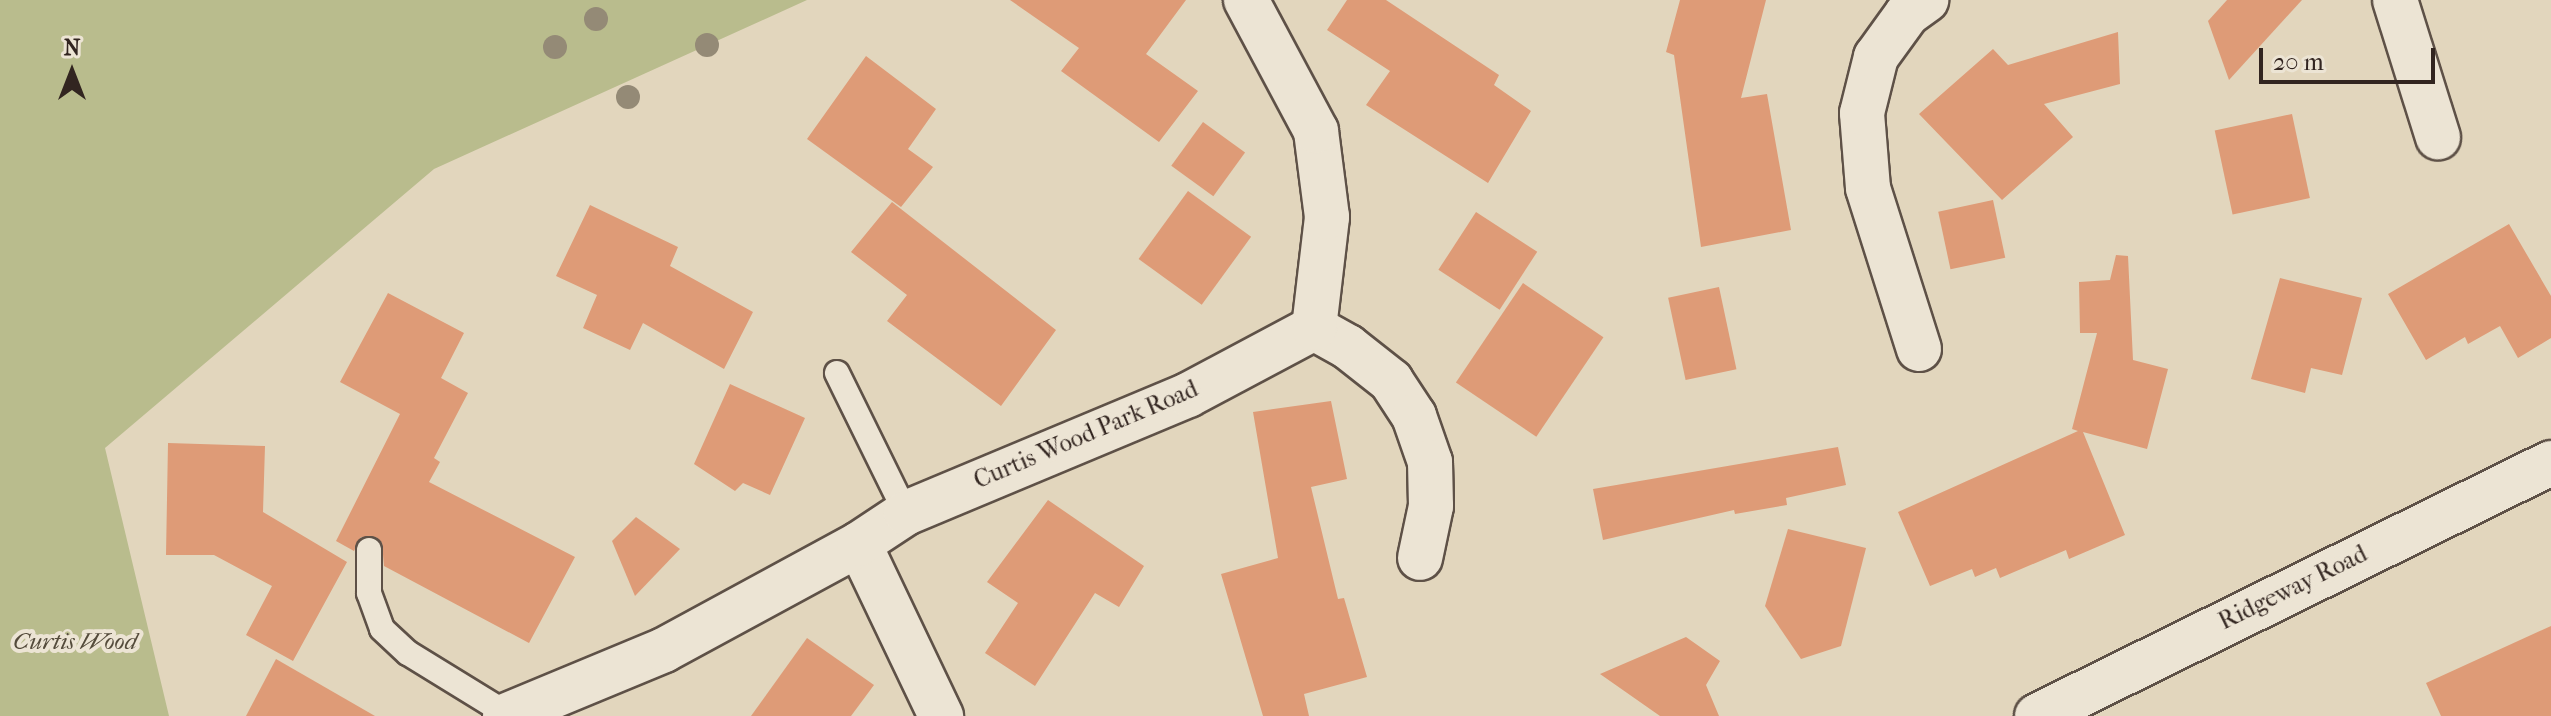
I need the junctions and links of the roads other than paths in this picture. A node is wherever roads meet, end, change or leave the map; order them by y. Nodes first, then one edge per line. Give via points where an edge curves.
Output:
1 (1246, 0) edge
2 (1926, 0) edge
3 (2395, 0) edge
4 (2438, 137) dead end
5 (1314, 328) junction
6 (1919, 349) dead end
7 (837, 373) dead end
8 (2551, 463) edge
9 (906, 513) junction
10 (859, 544) junction
11 (369, 550) dead end
12 (1420, 558) dead end
13 (506, 715) edge
14 (941, 716) edge
15 (2037, 716) edge

1 - 5 street via 1316,131 1327,217
2 - 6 street via 1907,14 1876,57 1862,113 1868,188
3 - 4 street
5 - 9 street, Curtis Wood Park Road via 1188,395
5 - 12 street via 1391,381 1414,416 1430,462 1431,506
7 - 9 lane
8 - 15 street, Ridgeway Road
9 - 10 street, Curtis Wood Park Road
10 - 13 street, Curtis Wood Park Road via 664,650
10 - 14 street
11 - 13 lane via 369,593 382,629 408,653

